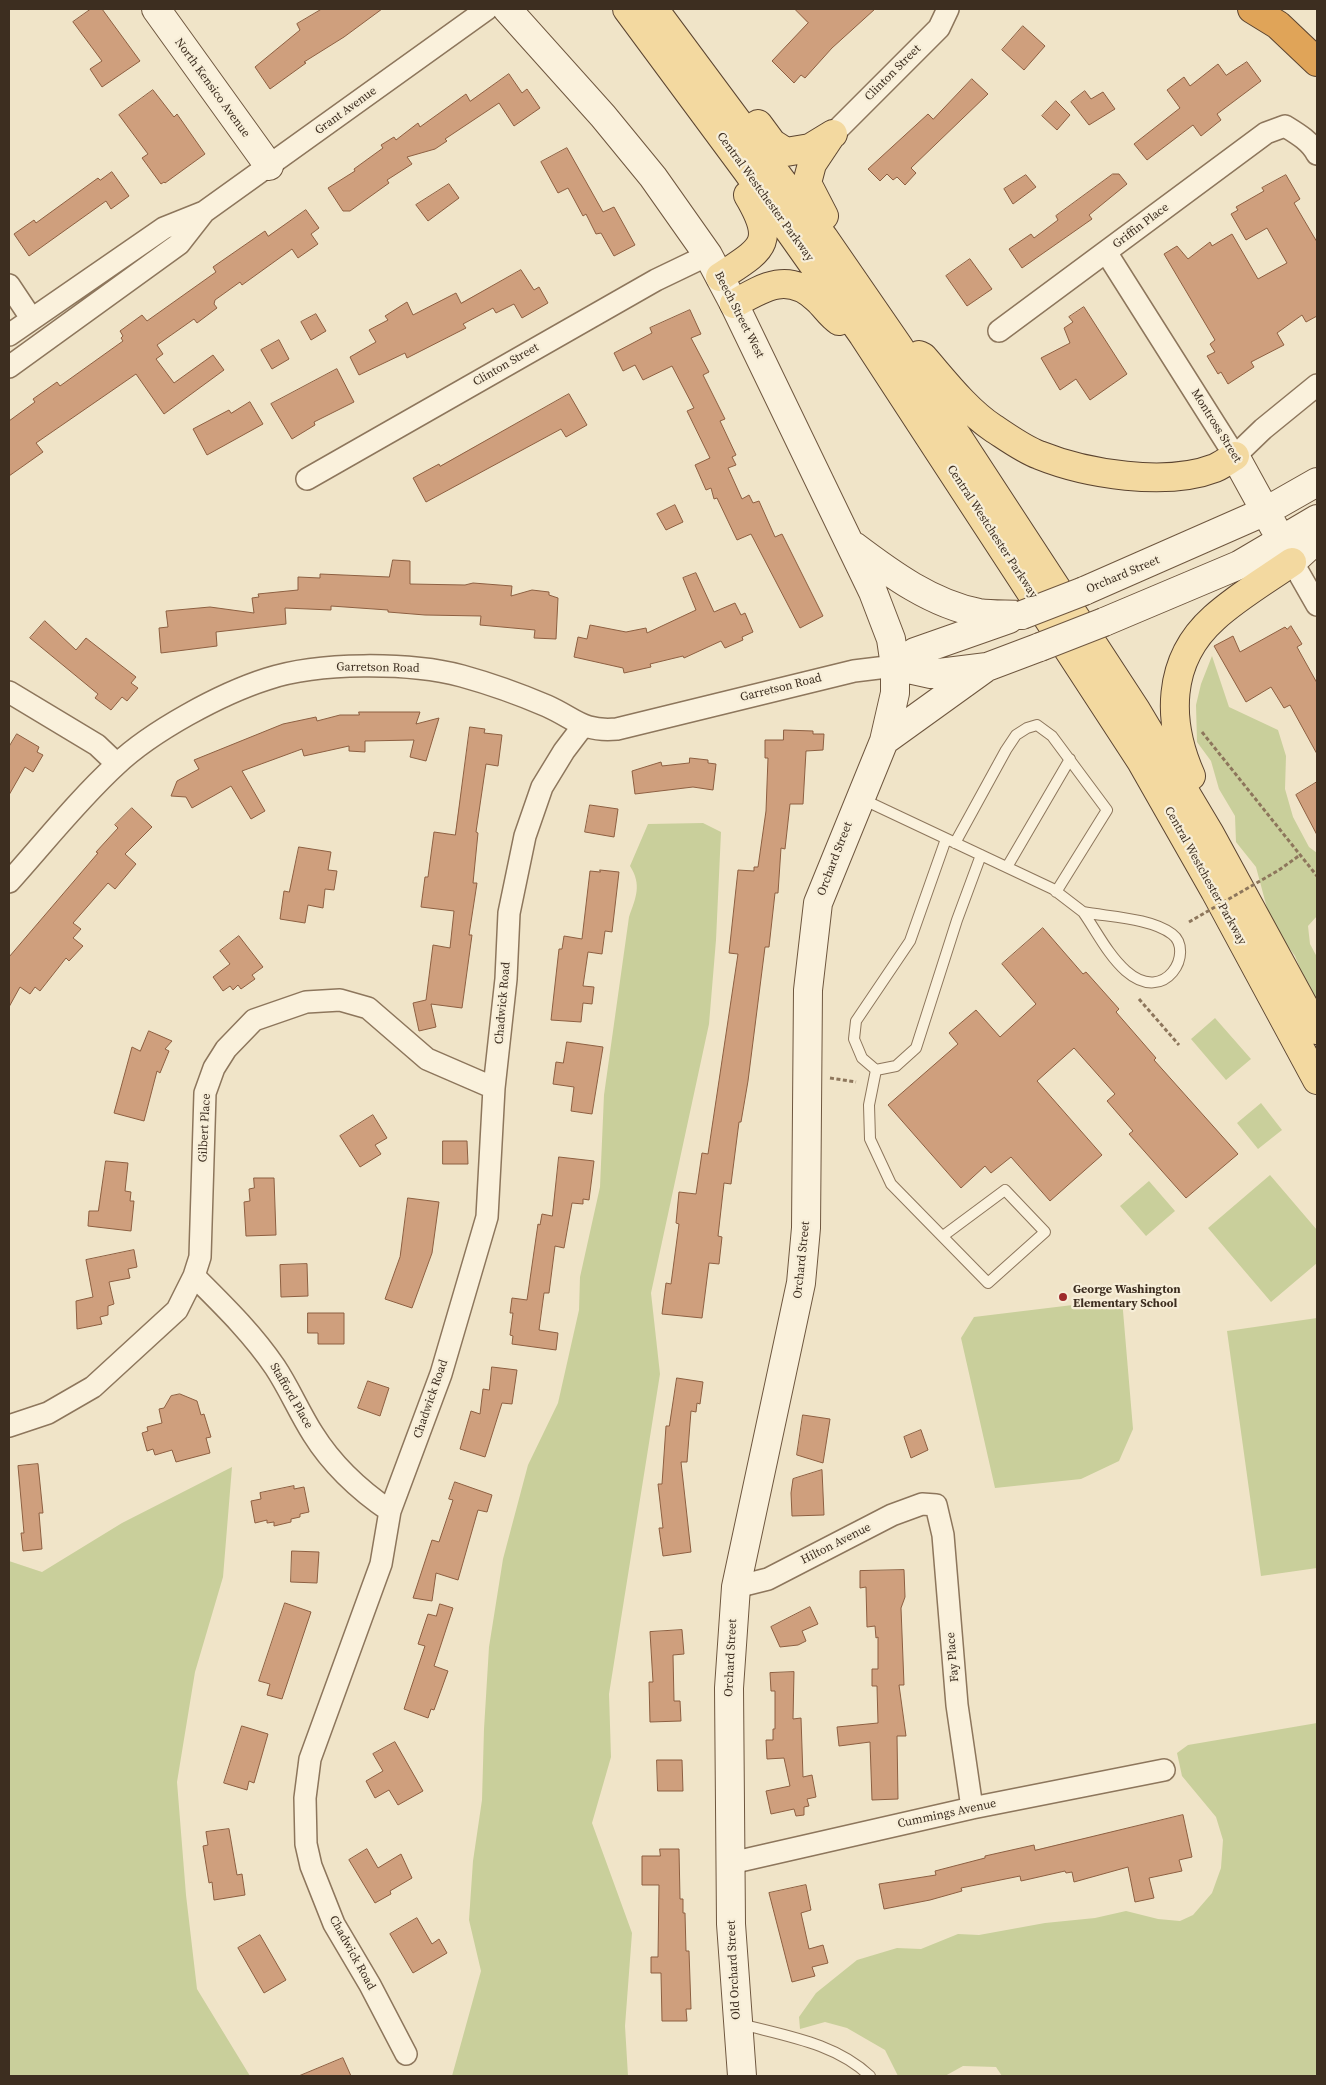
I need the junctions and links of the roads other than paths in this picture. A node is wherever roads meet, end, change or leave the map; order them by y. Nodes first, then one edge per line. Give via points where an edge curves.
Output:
1 (156, 9) edge
2 (487, 9) edge
3 (507, 9) edge
4 (627, 9) edge
5 (654, 9) edge
6 (948, 9) edge
7 (1252, 9) edge
8 (666, 43) junction
9 (1317, 62) edge
10 (833, 134) junction
11 (1317, 154) edge
12 (269, 166) junction
13 (204, 212) junction
14 (1106, 252) junction
15 (838, 259) junction
16 (714, 266) junction
17 (9, 285) edge
18 (734, 304) junction
19 (31, 318) junction
20 (999, 330) dead end
21 (9, 335) edge
22 (863, 335) junction
23 (896, 344) junction
24 (9, 367) edge
25 (1317, 385) edge
26 (1235, 456) junction
27 (307, 479) dead end
28 (1317, 482) edge
29 (1266, 511) junction
30 (1317, 519) edge
31 (1317, 539) edge
32 (851, 544) junction
33 (1286, 551) junction
34 (1317, 605) edge
35 (1022, 615) junction
36 (895, 666) junction
37 (987, 667) junction
38 (9, 692) edge
39 (583, 726) junction
40 (884, 741) junction
41 (1070, 759) junction
42 (117, 764) junction
43 (859, 797) junction
44 (950, 841) junction
45 (981, 855) junction
46 (1007, 867) junction
47 (9, 882) edge
48 (1239, 886) junction
49 (1056, 892) junction
50 (1083, 912) junction
51 (1317, 1030) edge
52 (876, 1070) junction
53 (1317, 1080) edge
54 (494, 1088) junction
55 (943, 1236) junction
56 (194, 1276) junction
57 (9, 1426) edge
58 (936, 1505) joint
59 (390, 1511) junction
60 (736, 1587) junction
61 (1164, 1770) dead end
62 (972, 1808) junction
63 (731, 1863) junction
64 (738, 2023) junction
65 (406, 2054) dead end
66 (742, 2076) edge
67 (870, 2076) edge

1 - 12 street, North Kensico Avenue
2 - 12 street, Grant Avenue
3 - 16 street, Beech Street West via 654,177
4 - 8 main road, Central Westchester Parkway
5 - 8 main road, Central Westchester Parkway
6 - 10 street, Clinton Street via 939,28
7 - 9 highway via 1278,25
8 - 10 main road via 786,152 802,151
8 - 15 main road, Central Westchester Parkway
8 - 16 main road via 696,118 762,221 763,241 754,255
8 - 22 main road, Central Westchester Parkway
10 - 15 main road via 812,164 807,183 832,228
11 - 14 street, Griffin Place via 1313,146 1285,126 1266,133
12 - 13 street, Grant Avenue
13 - 19 street, Grant Avenue via 164,228
13 - 24 street, Grant Avenue via 179,244
14 - 20 street, Griffin Place
14 - 26 street, Montross Street
15 - 23 main road, Central Westchester Parkway
16 - 18 street, Beech Street West
16 - 27 street, Clinton Street via 656,280
17 - 19 street
18 - 22 main road via 762,288 784,283 816,297 837,320
18 - 32 street, Beech Street West
19 - 21 street, Grant Avenue
22 - 53 main road, Central Westchester Parkway via 1141,760
23 - 26 main road via 923,357 991,427 1037,454 1080,469 1141,477 1189,474 1215,468
23 - 48 main road, Central Westchester Parkway via 1136,710
25 - 26 street
26 - 29 street, Montross Street
28 - 29 street, Orchard Street
29 - 33 street, Montross Street
29 - 35 street, Orchard Street, bridge
30 - 33 street
31 - 33 street
32 - 35 street via 903,582 946,602 979,612
32 - 36 street, Beech Street West via 884,618
33 - 34 street, Montross Street
33 - 37 street, bridge via 1239,565
33 - 48 main road via 1196,638 1179,672 1173,700 1178,745
35 - 36 street, Orchard Street via 916,652
36 - 37 street via 931,674
36 - 39 street, Garretson Road via 854,671 617,729
36 - 40 street, Orchard Street via 893,703
37 - 40 street
38 - 42 street via 97,745
39 - 42 street, Garretson Road via 552,708 497,685 446,672 393,666 331,667 267,678 228,695 178,720
39 - 54 street, Chadwick Road via 542,787 525,836 509,913 506,979
40 - 43 street, Orchard Street
41 - 44 lane via 1052,736 1037,725 1016,735
41 - 46 lane
41 - 49 lane via 1107,810
42 - 47 street, Garretson Road
43 - 44 lane
43 - 60 street, Orchard Street via 818,903 808,990 806,1228 802,1283
44 - 45 lane
44 - 52 lane via 910,940 856,1021 854,1040 862,1058
45 - 46 lane
45 - 52 lane via 916,1048 896,1066
46 - 49 lane
48 - 51 main road, Central Westchester Parkway
49 - 50 lane
50 - 50 lane via 1113,957 1127,972 1147,983 1161,982 1178,964 1180,953 1173,935 1141,920
52 - 55 lane via 869,1105 870,1139 891,1184
54 - 56 street, Gilbert Place via 427,1059 368,1008 340,1000 306,1002 254,1020 226,1049 214,1068 206,1093 200,1257
54 - 59 street, Chadwick Road via 487,1216 441,1374
55 - 55 lane via 988,1283 1045,1232 1006,1190
56 - 57 street, Gilbert Place via 177,1310 92,1387 48,1413
56 - 59 street, Stafford Place via 246,1327 276,1368 313,1435 338,1468 365,1494
58 - 60 street, Hilton Avenue via 922,1504 892,1515 768,1579
58 - 62 street, Fay Place via 943,1535 957,1705
59 - 65 street, Chadwick Road via 381,1564 310,1759 304,1798 306,1844 311,1866 334,1924
60 - 63 street, Orchard Street via 728,1688
61 - 62 street, Cummings Avenue
62 - 63 street, Cummings Avenue
63 - 64 street, Old Orchard Street via 731,1924
64 - 66 street, Old Orchard Street
64 - 67 lane via 827,2047

